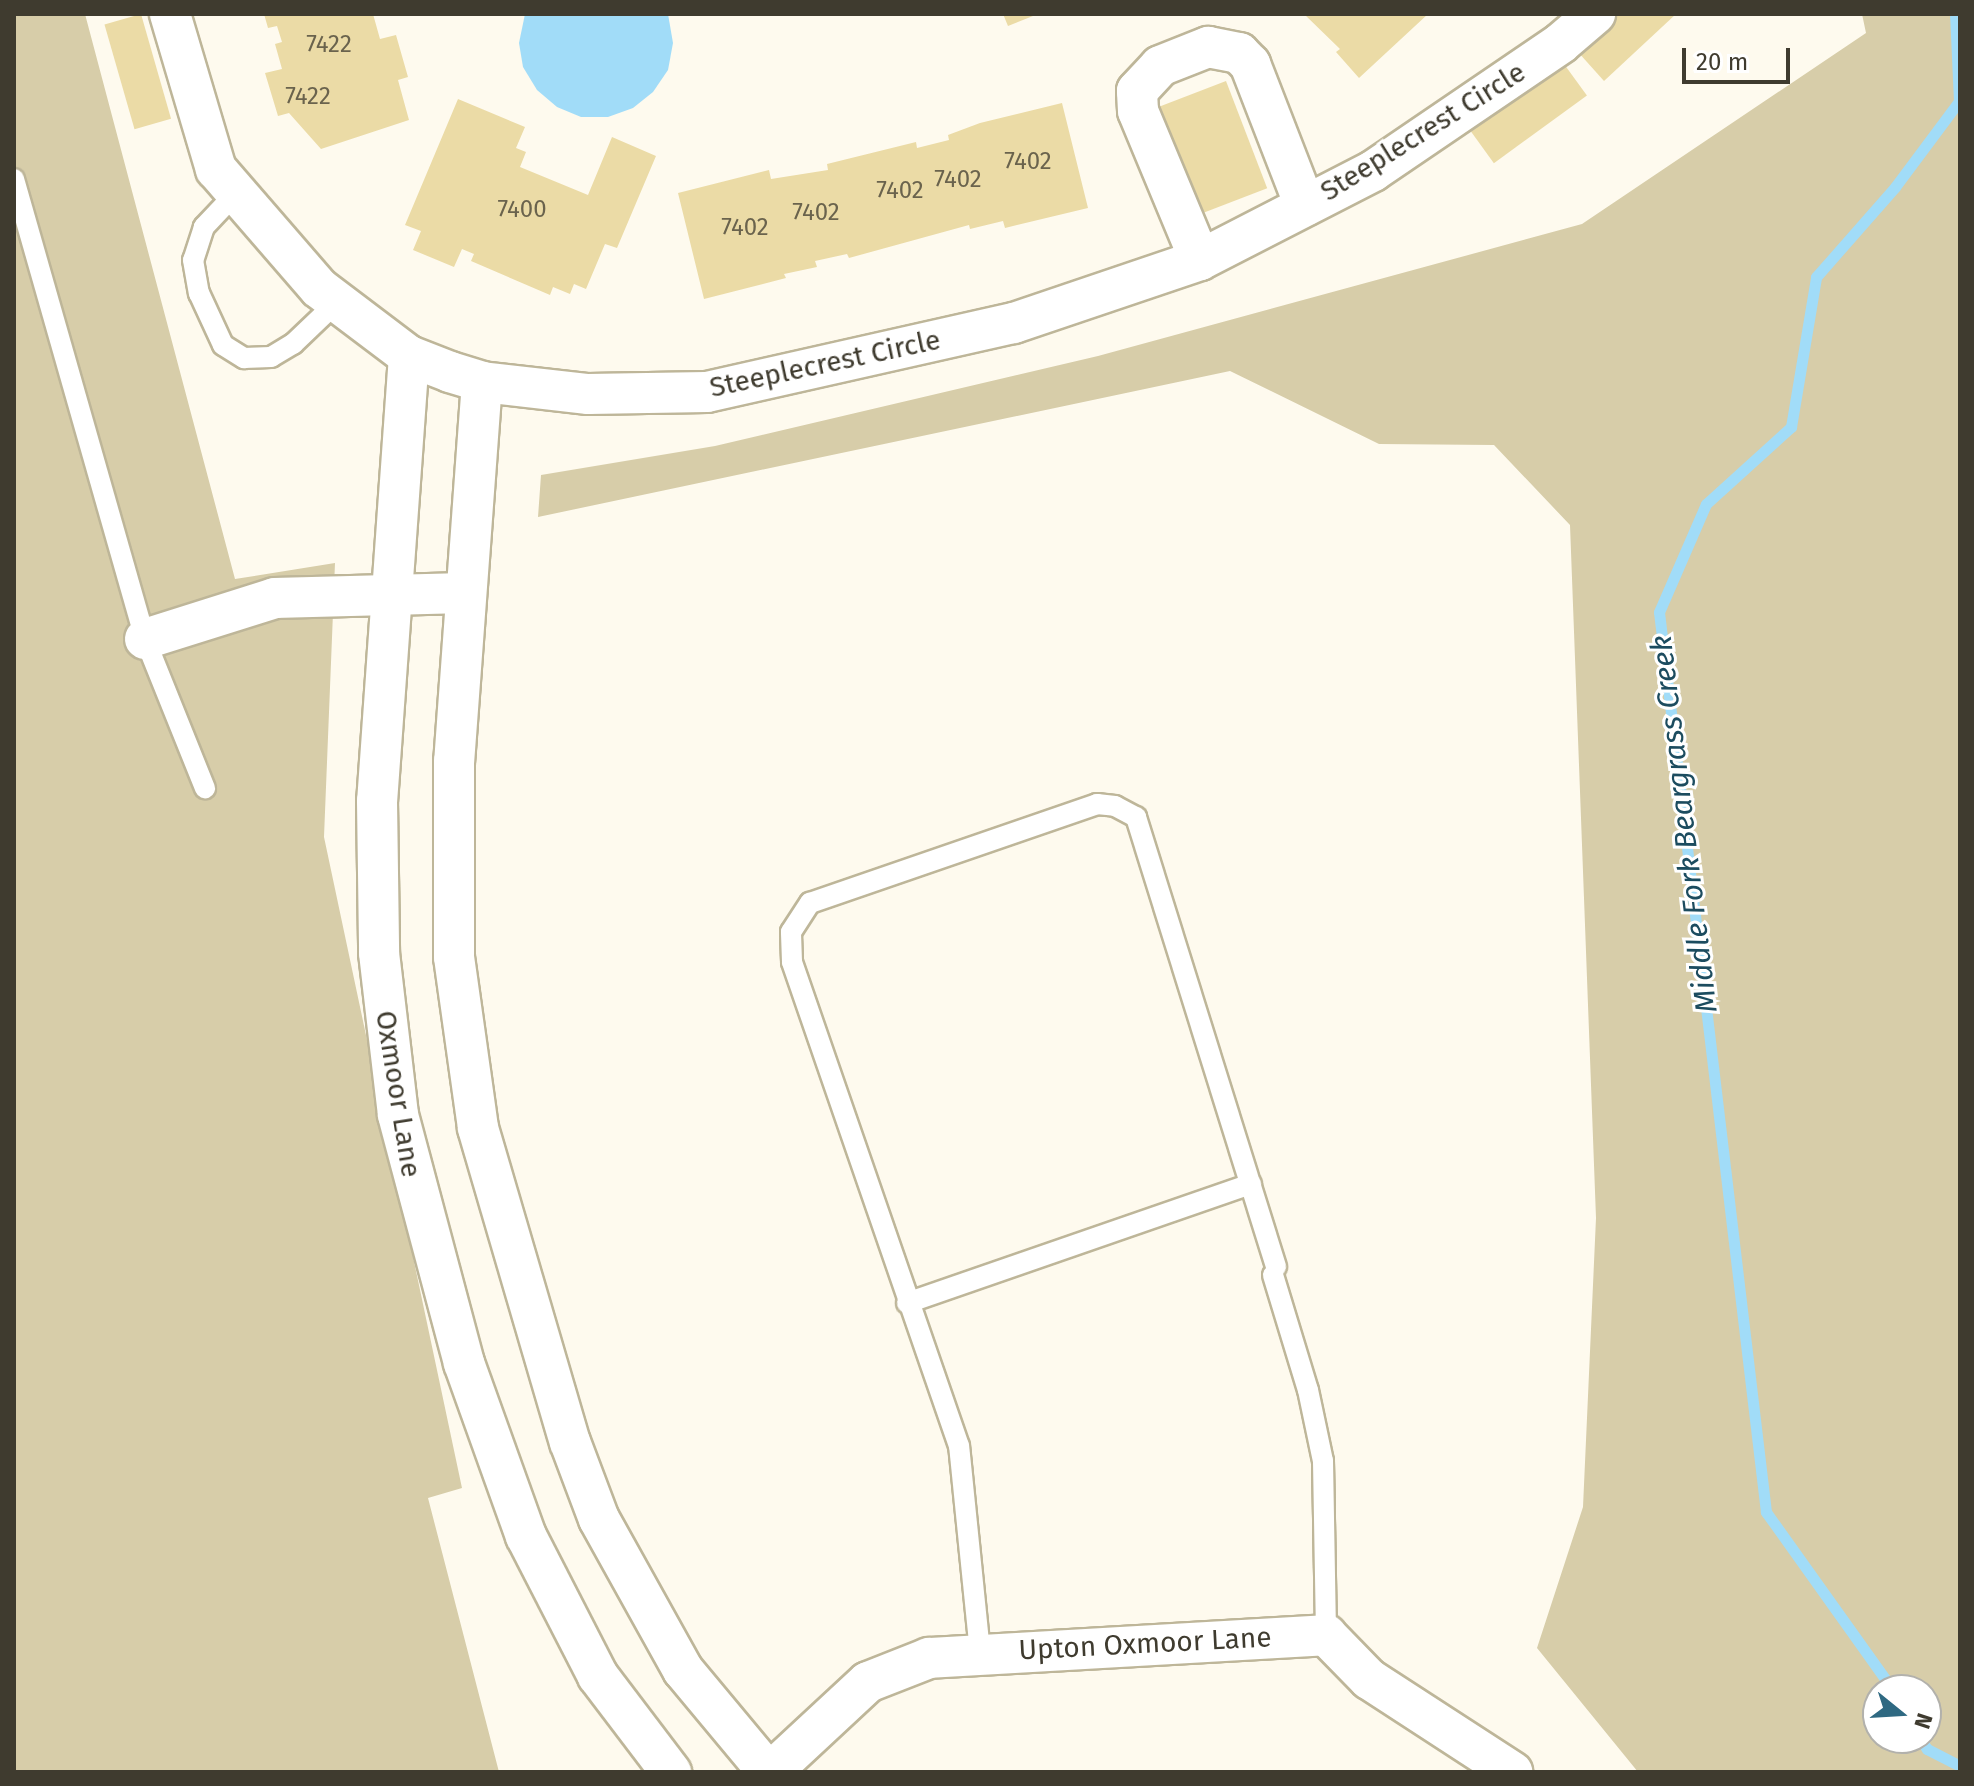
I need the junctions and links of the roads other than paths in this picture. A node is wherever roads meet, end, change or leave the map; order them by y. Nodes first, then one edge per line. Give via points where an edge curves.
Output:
1 (170, 14) edge
2 (1595, 14) edge
3 (14, 179) edge
4 (236, 193) junction
5 (1305, 206) junction
6 (1200, 260) junction
7 (337, 302) junction
8 (409, 356) junction
9 (482, 382) junction
10 (388, 592) junction
11 (464, 593) junction
12 (145, 639) junction
13 (205, 788) dead end
14 (1251, 1184) junction
15 (907, 1303) junction
16 (1326, 1635) junction
17 (980, 1652) junction
18 (671, 1772) edge
19 (770, 1772) edge
20 (1512, 1772) edge

1 - 4 street, Steeplecrest Circle via 216,169
2 - 5 street, Steeplecrest Circle via 1561,43 1373,171
3 - 12 lane
4 - 7 street, Steeplecrest Circle
4 - 7 lane via 204,227 193,260 199,293 223,345 244,358 271,357 293,344
5 - 6 street, Steeplecrest Circle
5 - 6 street via 1250,64 1239,53 1208,47 1160,66 1137,91 1138,111
6 - 9 street, Steeplecrest Circle via 1014,323 707,392 588,394
7 - 8 street, Steeplecrest Circle
8 - 9 street, Steeplecrest Circle
8 - 10 street, Oxmoor Lane
9 - 11 street
10 - 11 street
10 - 12 street via 275,598
10 - 18 street, Oxmoor Lane via 377,899 390,1060 408,1170 464,1363 526,1536 598,1676
11 - 19 street via 454,761 454,957 467,1071 485,1158 570,1442 599,1519 683,1670
12 - 13 lane
14 - 15 lane
14 - 15 lane via 1136,817 1097,804 810,903 791,932 792,962
14 - 16 lane via 1323,1461
15 - 17 lane via 966,1479
16 - 17 street, Upton Oxmoor Lane
16 - 20 street via 1369,1679
17 - 19 street, Upton Oxmoor Lane via 929,1658 868,1682

